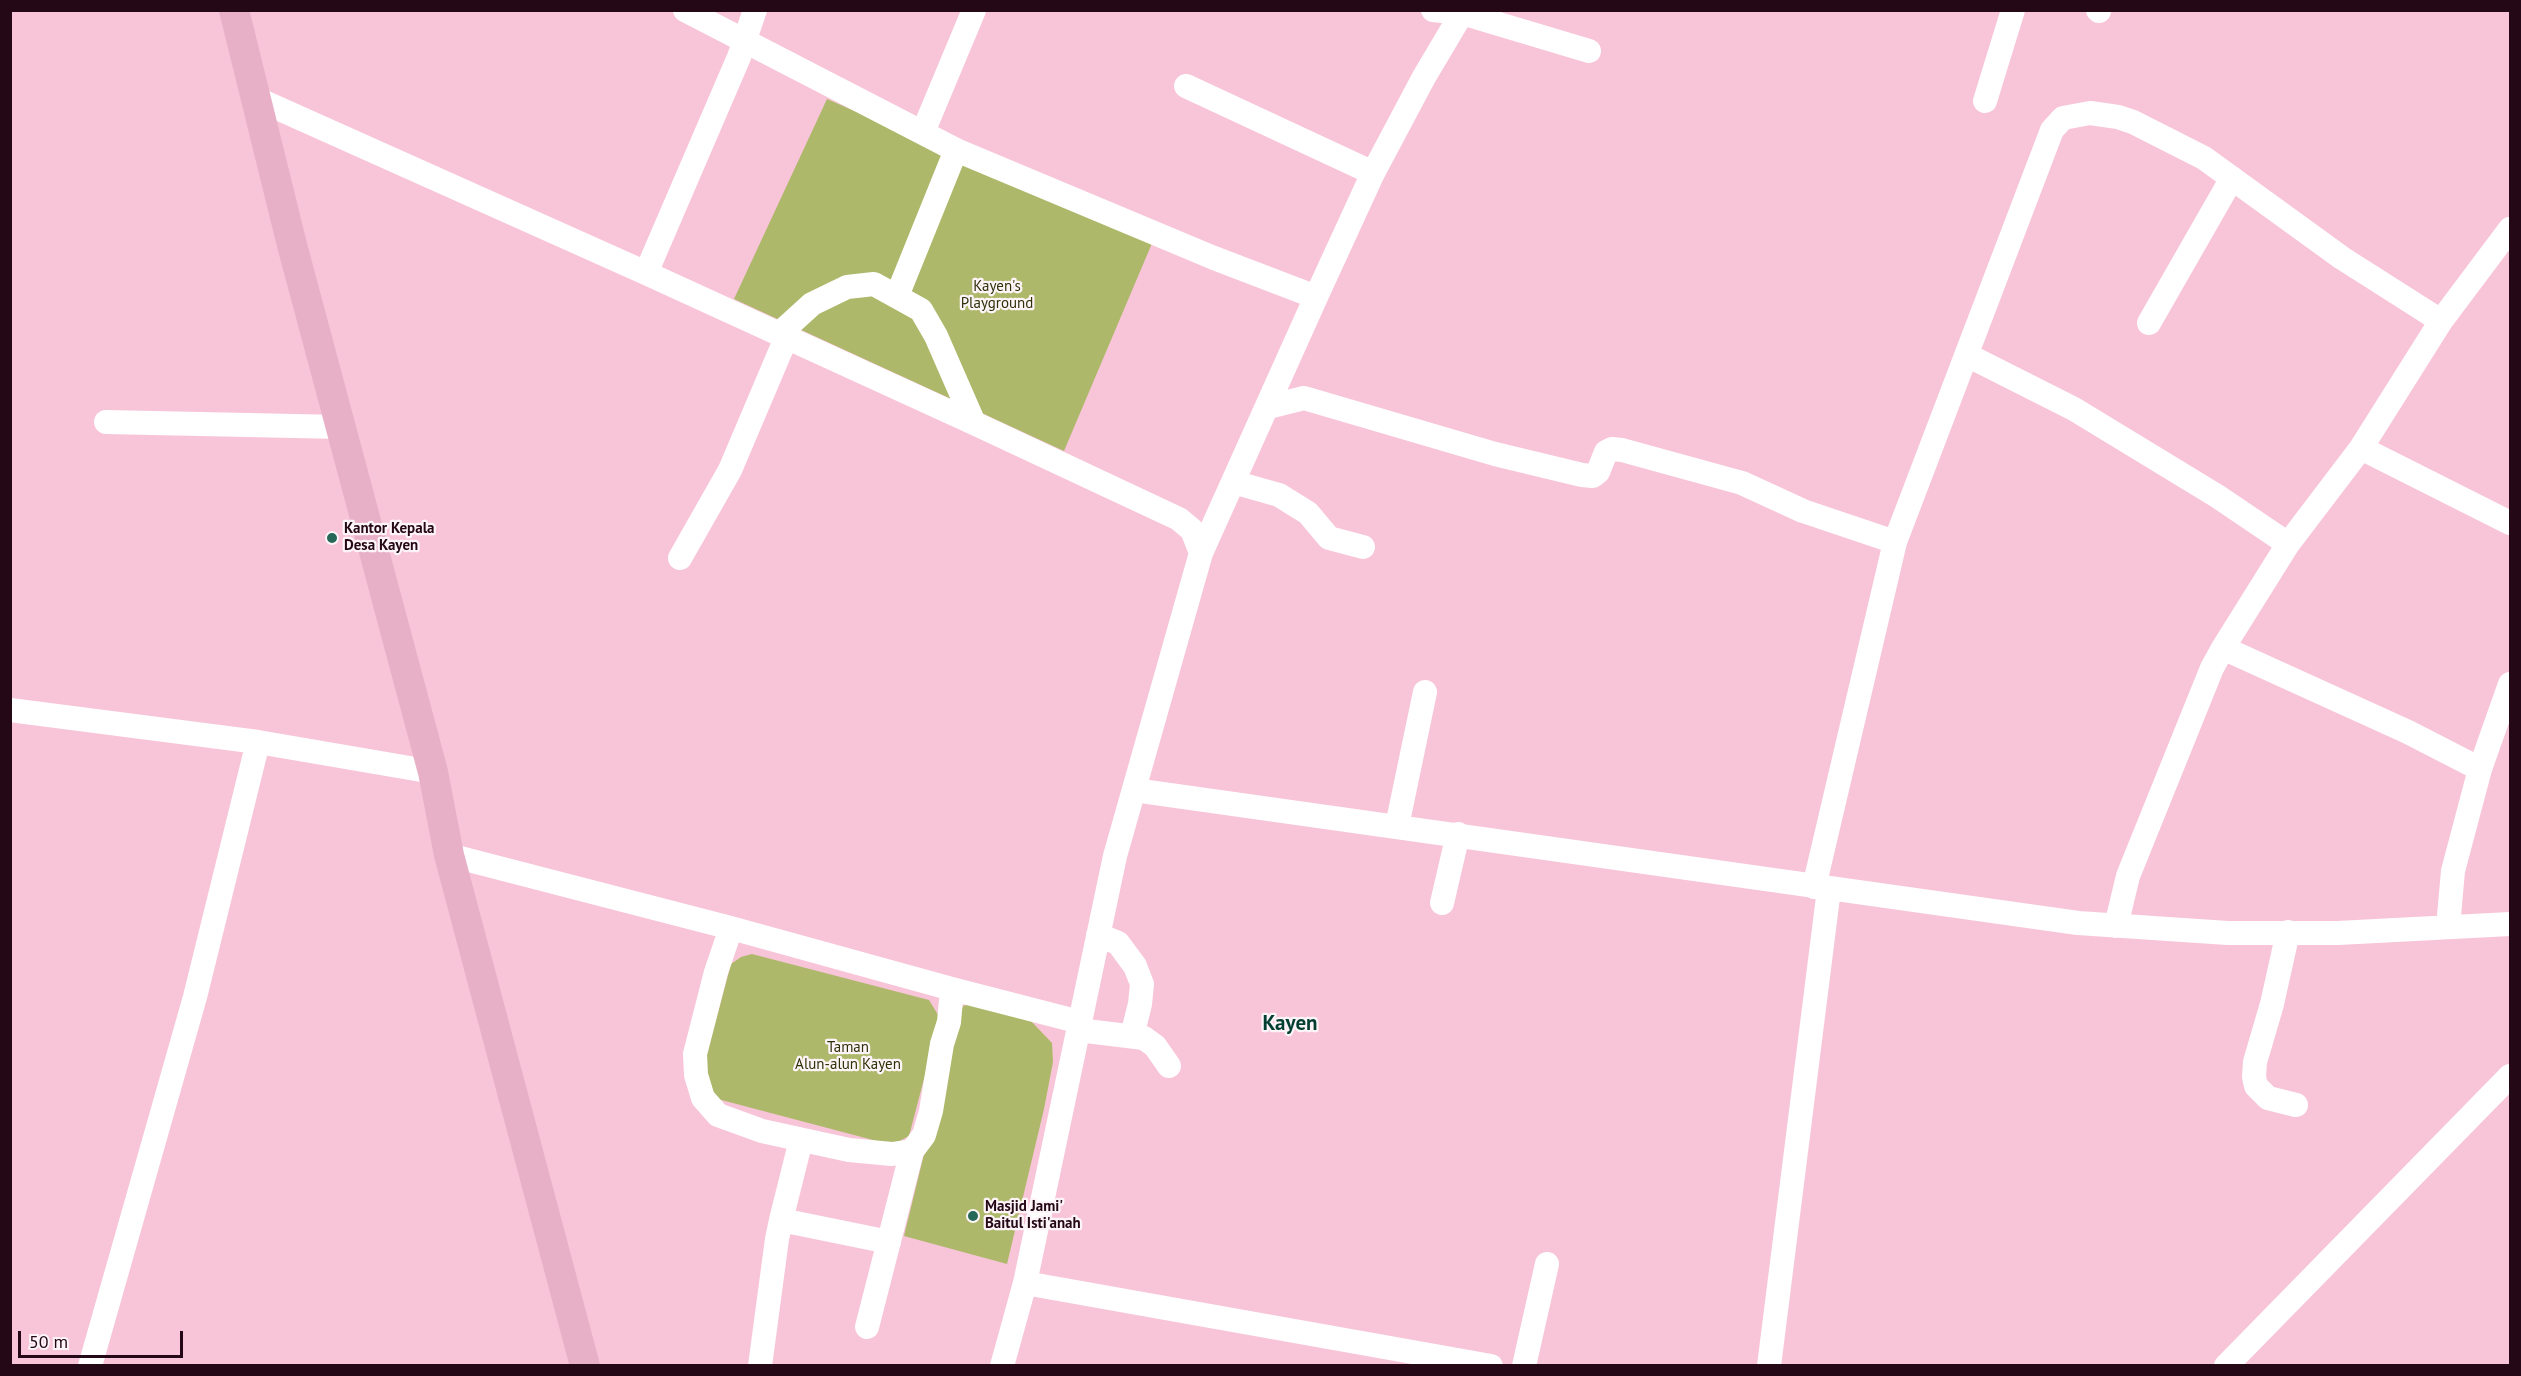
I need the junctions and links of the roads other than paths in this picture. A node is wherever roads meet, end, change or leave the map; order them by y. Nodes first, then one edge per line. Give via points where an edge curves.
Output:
1 (234, 10) edge
2 (685, 10) edge
3 (755, 10) edge
4 (974, 10) edge
5 (1433, 10) edge
6 (2013, 10) edge
7 (1462, 13) junction
8 (744, 42) junction
9 (1589, 51) dead end
10 (1186, 86) dead end
11 (255, 98) junction
12 (1985, 101) dead end
13 (923, 132) junction
14 (956, 150) junction
15 (1373, 173) junction
16 (2232, 178) junction
17 (2511, 230) edge
18 (646, 273) junction
19 (897, 296) junction
20 (1316, 297) junction
21 (2441, 321) junction
22 (2149, 323) dead end
23 (783, 336) junction
24 (1967, 356) junction
25 (1268, 407) junction
26 (106, 422) dead end
27 (974, 423) junction
28 (342, 427) junction
29 (2361, 448) junction
30 (1233, 482) junction
31 (2511, 523) edge
32 (1895, 542) junction
33 (2288, 544) junction
34 (1363, 548) dead end
35 (1201, 552) junction
36 (680, 558) dead end
37 (2223, 648) junction
38 (2511, 684) edge
39 (1425, 692) dead end
40 (10, 710) edge
41 (258, 742) junction
42 (2480, 769) junction
43 (433, 772) junction
44 (1134, 790) junction
45 (1397, 826) junction
46 (1458, 834) junction
47 (449, 855) junction
48 (1821, 888) junction
49 (1442, 903) dead end
50 (2511, 924) edge
51 (2116, 926) junction
52 (2448, 927) junction
53 (731, 928) junction
54 (2288, 932) junction
55 (1098, 935) junction
56 (952, 989) junction
57 (1079, 1026) junction
58 (1132, 1036) junction
59 (1169, 1066) dead end
60 (2511, 1076) edge
61 (2296, 1105) dead end
62 (801, 1140) junction
63 (912, 1151) junction
64 (781, 1220) junction
65 (888, 1242) junction
66 (1548, 1264) dead end
67 (1025, 1283) junction
68 (867, 1327) dead end
69 (90, 1365) edge
70 (585, 1365) edge
71 (760, 1365) edge
72 (1002, 1365) edge
73 (1491, 1365) edge
74 (1524, 1365) edge
75 (1769, 1365) edge
76 (2226, 1365) edge

1 - 11 main road
2 - 8 street
3 - 8 street
4 - 13 street
5 - 7 street
6 - 12 street
7 - 9 street
7 - 15 street
8 - 13 street
8 - 18 street
10 - 15 street
11 - 18 street
11 - 28 main road
13 - 14 street
14 - 19 street
14 - 20 street
15 - 20 street
16 - 21 street via 2342,258
16 - 22 street
16 - 24 street via 2204,158 2133,122 2090,113 2063,118 2052,129
17 - 21 street
18 - 23 street
19 - 23 street via 874,284 847,287 812,304
19 - 27 street via 921,310
20 - 25 street
21 - 29 street
23 - 27 street
23 - 36 street via 730,470
24 - 32 street
24 - 33 street via 2074,410 2217,496
25 - 30 street
25 - 32 street via 1304,398 1582,475 1593,476 1598,472 1606,452 1622,450 1742,483 1803,511
26 - 28 street
27 - 35 street via 1179,519 1192,530
28 - 43 main road
29 - 31 street
29 - 33 street
30 - 34 street via 1279,495 1308,513 1329,538
30 - 35 street
32 - 48 street
33 - 37 street
35 - 44 street
37 - 42 street
37 - 51 street via 2128,876
38 - 42 street
39 - 45 street
40 - 41 street
41 - 43 street
41 - 69 street via 195,998
42 - 52 street via 2453,871
43 - 47 main road
44 - 45 street
44 - 55 street
45 - 46 street
46 - 48 street
46 - 49 street
47 - 53 street
47 - 70 main road
48 - 51 street
48 - 75 street
50 - 52 street
51 - 54 street via 2228,933
52 - 54 street
53 - 56 street
53 - 62 street via 695,1054 703,1098 718,1115 741,1125
54 - 61 street via 2254,1077 2256,1086 2268,1098
55 - 57 street
55 - 58 street via 1118,943 1135,966 1142,984
56 - 57 street
56 - 63 street via 931,1111 924,1135
57 - 58 street
57 - 67 street
58 - 59 street via 1155,1046
60 - 76 street
62 - 63 street via 849,1150 892,1154
62 - 64 street
63 - 65 street
64 - 65 street
64 - 71 street
65 - 68 street
66 - 74 street
67 - 72 street
67 - 73 street

